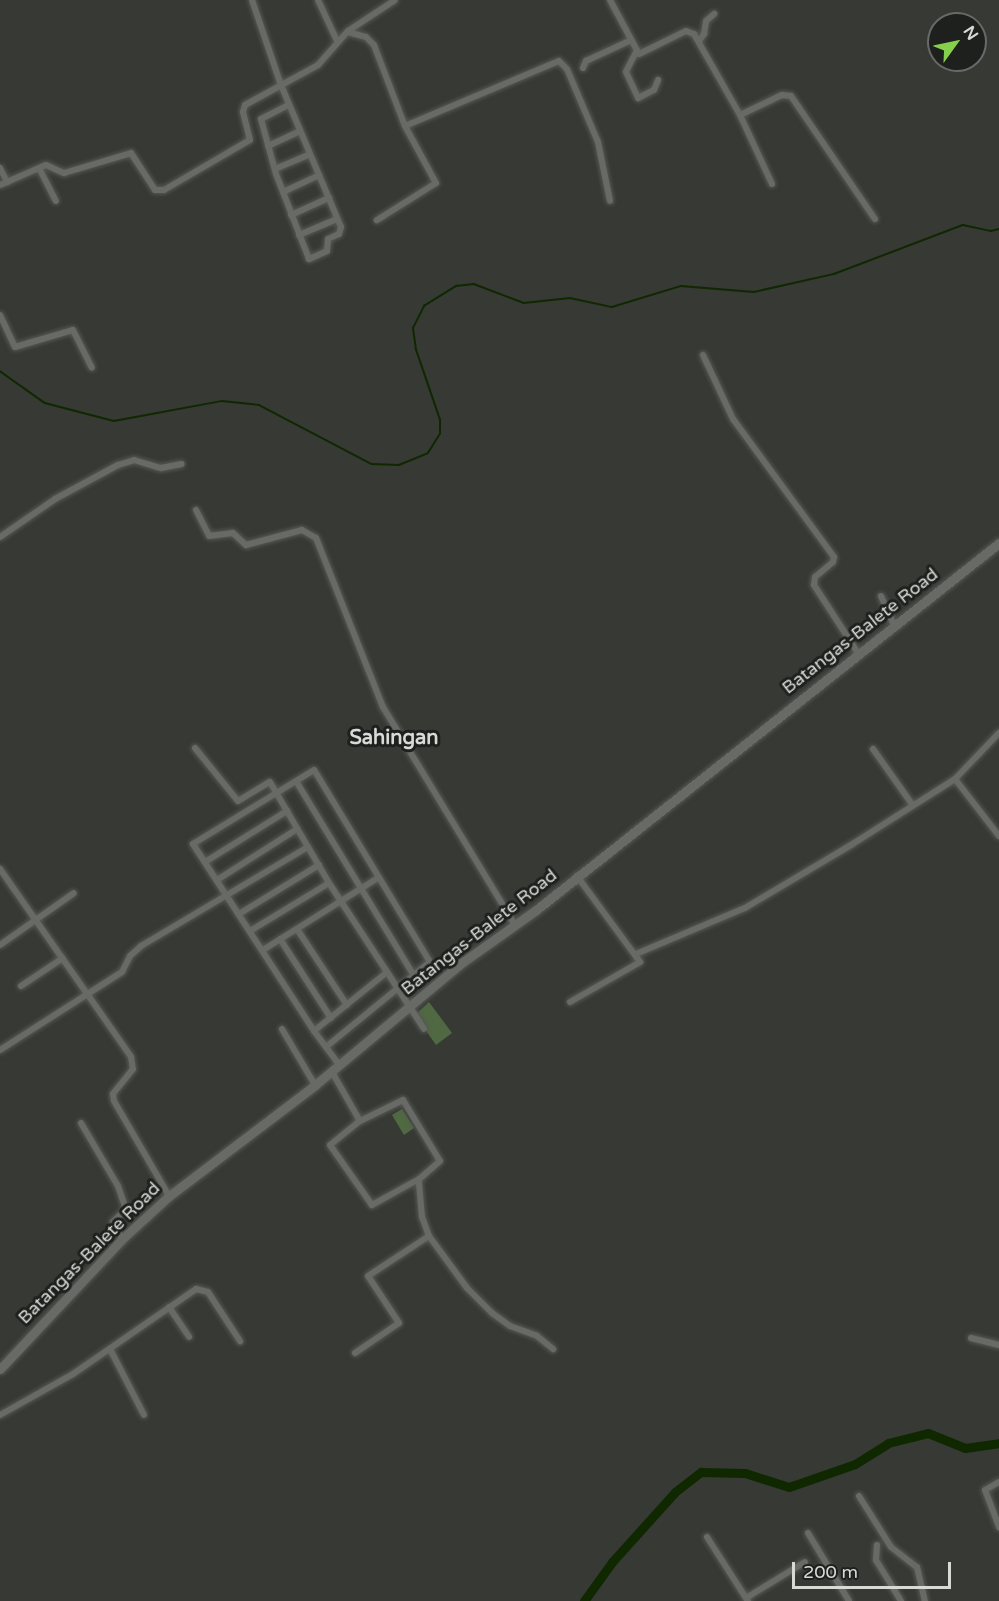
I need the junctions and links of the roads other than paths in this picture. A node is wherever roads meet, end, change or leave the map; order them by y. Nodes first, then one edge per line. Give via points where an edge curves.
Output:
1 (252, 0) edge
2 (318, 0) edge
3 (394, 0) edge
4 (610, 0) edge
5 (714, 14) dead end
6 (348, 31) junction
7 (629, 40) junction
8 (337, 41) junction
9 (699, 41) junction
10 (636, 52) junction
11 (583, 69) dead end
12 (658, 80) dead end
13 (281, 85) junction
14 (289, 105) junction
15 (740, 115) junction
16 (405, 126) junction
17 (300, 131) junction
18 (268, 146) junction
19 (310, 154) junction
20 (0, 168) edge
21 (39, 168) junction
22 (275, 169) junction
23 (319, 175) junction
24 (7, 182) junction
25 (772, 184) dead end
26 (0, 185) edge
27 (283, 192) junction
28 (328, 198) junction
29 (56, 201) dead end
30 (610, 201) dead end
31 (291, 215) junction
32 (337, 219) junction
33 (875, 219) dead end
34 (377, 220) dead end
35 (299, 235) junction
36 (0, 315) edge
37 (703, 355) dead end
38 (92, 368) dead end
39 (182, 464) dead end
40 (196, 510) dead end
41 (0, 537) edge
42 (999, 543) edge
43 (881, 596) dead end
44 (894, 625) junction
45 (858, 653) junction
46 (999, 733) edge
47 (195, 748) dead end
48 (873, 748) dead end
49 (955, 779) junction
50 (296, 781) junction
51 (277, 793) junction
52 (912, 804) junction
53 (287, 811) junction
54 (297, 829) junction
55 (999, 836) edge
56 (308, 847) junction
57 (205, 862) junction
58 (319, 865) junction
59 (0, 869) edge
60 (577, 875) junction
61 (378, 878) junction
62 (217, 880) junction
63 (329, 883) junction
64 (361, 889) junction
65 (74, 893) dead end
66 (228, 896) junction
67 (342, 901) junction
68 (239, 914) junction
69 (36, 918) junction
70 (515, 924) junction
71 (297, 929) junction
72 (250, 931) junction
73 (280, 939) junction
74 (0, 945) edge
75 (263, 950) junction
76 (636, 954) junction
77 (63, 958) junction
78 (386, 973) junction
79 (414, 975) junction
80 (21, 986) dead end
81 (397, 990) junction
82 (87, 993) junction
83 (570, 1002) dead end
84 (347, 1005) junction
85 (409, 1008) junction
86 (330, 1018) junction
87 (282, 1029) dead end
88 (424, 1029) dead end
89 (314, 1032) junction
90 (326, 1047) junction
91 (0, 1050) edge
92 (336, 1069) junction
93 (315, 1085) junction
94 (360, 1122) junction
95 (81, 1123) dead end
96 (418, 1179) junction
97 (169, 1196) junction
98 (429, 1236) junction
99 (122, 1239) junction
100 (169, 1307) junction
101 (189, 1337) dead end
102 (971, 1338) dead end
103 (240, 1341) dead end
104 (999, 1345) edge
105 (110, 1349) junction
106 (553, 1349) dead end
107 (355, 1353) dead end
108 (0, 1369) edge
109 (0, 1415) edge
110 (144, 1415) dead end
111 (999, 1482) edge
112 (859, 1496) dead end
113 (999, 1527) edge
114 (808, 1533) dead end
115 (707, 1537) dead end
116 (877, 1545) dead end
117 (805, 1562) dead end
118 (747, 1600) edge
119 (849, 1601) edge
120 (901, 1601) edge
121 (925, 1601) edge

1 - 13 street
2 - 8 street
3 - 6 street
4 - 7 street
5 - 9 street via 706,21
6 - 8 street
6 - 16 street via 366,37 374,45
7 - 10 street
7 - 11 street via 586,61
8 - 13 street via 323,62
9 - 10 street via 691,31 686,31 649,52
9 - 15 street
10 - 12 street via 626,72 638,98 654,90
13 - 14 street
13 - 21 street via 252,99 243,109 250,141 161,192 155,190 131,153 106,157 64,173 49,166
14 - 17 street
14 - 18 street via 261,119
15 - 25 street
15 - 33 street via 788,94
16 - 30 street via 559,62 567,69 598,142
16 - 34 street via 436,183
17 - 18 street
17 - 19 street
18 - 22 street
19 - 22 street
19 - 23 street
20 - 24 street
21 - 24 street
21 - 29 street
22 - 27 street
23 - 27 street
23 - 28 street
24 - 26 street
27 - 31 street
28 - 31 street
28 - 32 street
31 - 35 street
32 - 35 street
32 - 35 street via 342,227 339,234 328,239 323,255 309,259
36 - 38 street via 15,347 73,330
37 - 45 street via 733,419 834,557 815,577 814,585
39 - 41 street via 160,468 134,460 117,465 55,499
40 - 70 street via 209,536 233,533 246,544 302,530 316,538 383,707
42 - 44 main road, Batangas-Balete Road
43 - 44 street
44 - 45 main road, Batangas-Balete Road
45 - 60 main road, Batangas-Balete Road
46 - 49 street
47 - 51 street via 238,801 270,782
48 - 52 street
49 - 52 street
49 - 55 street
50 - 51 street
50 - 61 street via 314,770
50 - 64 street
51 - 53 street
51 - 57 street via 194,844
52 - 76 street via 746,908
53 - 54 street
53 - 57 street
54 - 56 street
54 - 62 street
56 - 58 street
56 - 66 street
57 - 62 street
58 - 63 street
58 - 68 street
59 - 69 street
60 - 70 main road, Batangas-Balete Road
60 - 76 street
61 - 64 street
61 - 79 street via 430,962
62 - 66 street
63 - 67 street
63 - 72 street
64 - 67 street
64 - 79 street
65 - 69 street
66 - 68 street
66 - 82 street via 141,946 122,972
67 - 71 street
67 - 78 street
68 - 72 street
69 - 74 street
69 - 77 street
70 - 85 main road, Batangas-Balete Road
71 - 73 street
71 - 84 street
72 - 75 street
73 - 75 street
73 - 86 street
75 - 89 street
76 - 83 street via 640,962
77 - 80 street
77 - 82 street
78 - 81 street
78 - 84 street
79 - 81 street
81 - 85 street
81 - 90 street
82 - 91 street
82 - 97 street via 134,1065 113,1094 114,1101
84 - 86 street
85 - 88 street
85 - 92 main road, Batangas-Balete Road
86 - 89 street
87 - 93 street
89 - 90 street
90 - 92 street
92 - 93 main road, Batangas-Balete Road
92 - 94 street
93 - 97 main road, Batangas-Balete Road
94 - 96 street via 403,1100 440,1161
94 - 96 street via 330,1145 372,1205
95 - 99 street via 118,1186 126,1209 113,1222
96 - 98 street via 422,1217
97 - 99 main road, Batangas-Balete Road
98 - 106 street via 467,1288 492,1313 510,1326 537,1336
98 - 107 street via 368,1276 399,1323
99 - 108 main road, Batangas-Balete Road
100 - 101 street
100 - 103 street via 203,1288
100 - 105 street
102 - 104 street
105 - 109 street
105 - 110 street via 125,1371
111 - 113 street via 985,1490
112 - 121 street via 891,1547 917,1567
114 - 119 street
115 - 118 street
116 - 120 street via 876,1560
117 - 118 street

